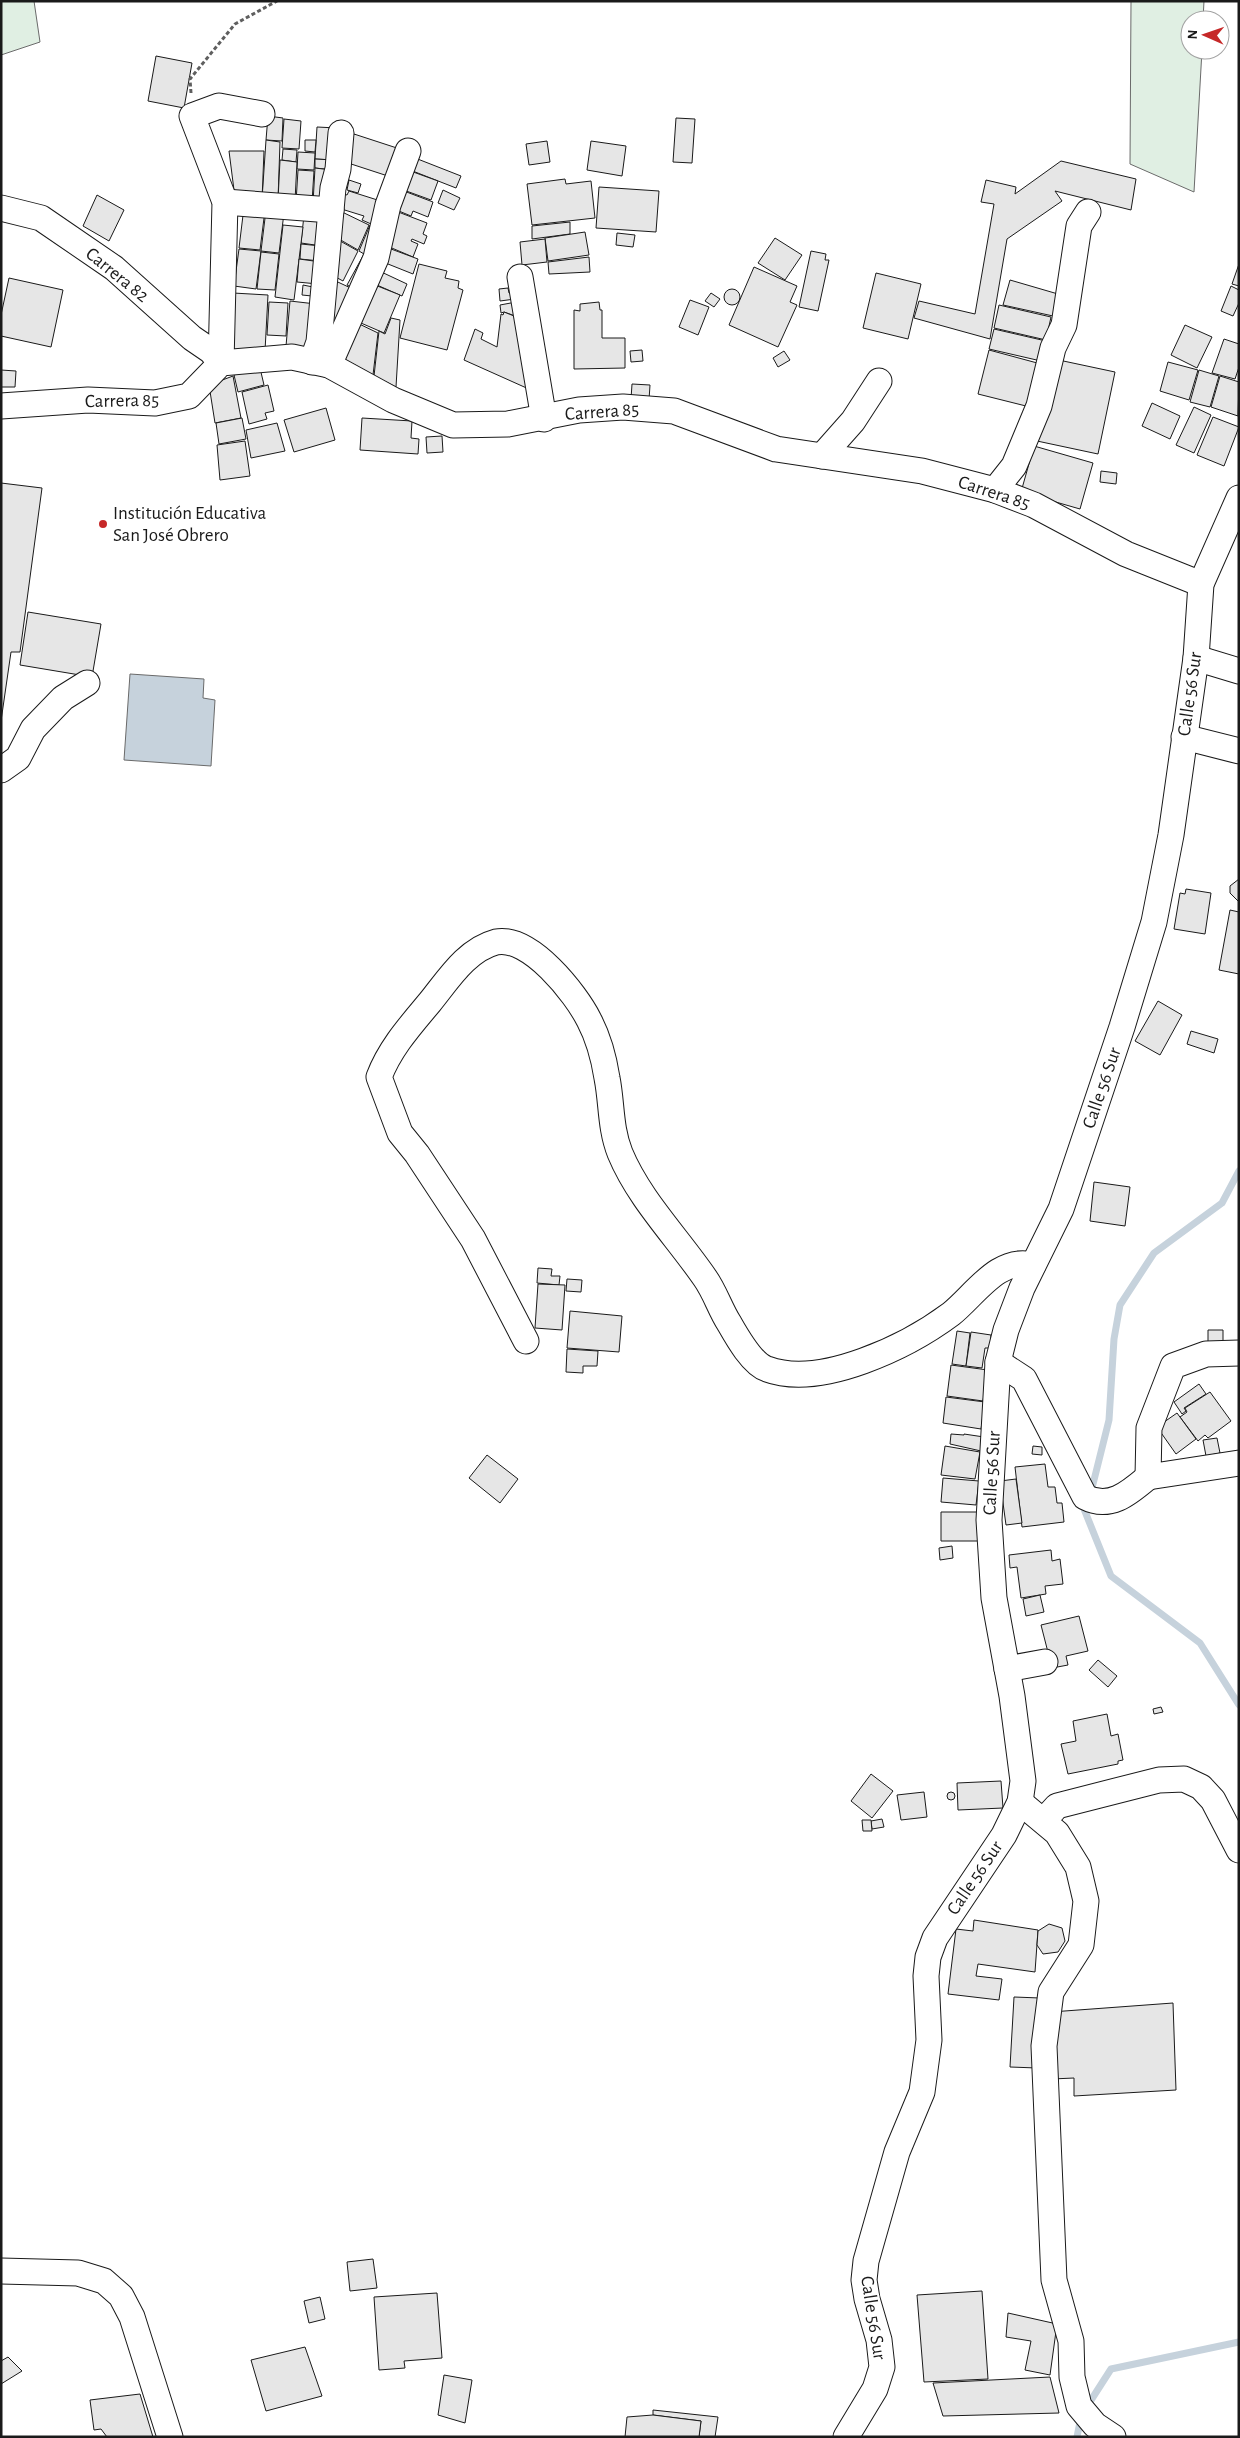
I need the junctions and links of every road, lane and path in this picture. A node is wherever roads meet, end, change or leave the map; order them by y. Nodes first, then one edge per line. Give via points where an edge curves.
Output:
1 (277, 1) edge
2 (262, 114) dead end
3 (192, 116) junction
4 (341, 133) dead end
5 (408, 151) dead end
6 (225, 202) junction
7 (1, 208) edge
8 (331, 210) junction
9 (1088, 212) dead end
10 (520, 277) dead end
11 (221, 362) junction
12 (320, 363) junction
13 (879, 381) dead end
14 (1, 406) edge
15 (544, 419) junction
16 (822, 456) junction
17 (996, 490) junction
18 (1239, 498) edge
19 (1201, 584) junction
20 (1196, 658) junction
21 (1239, 671) edge
22 (87, 682) dead end
23 (1184, 737) junction
24 (1239, 751) edge
25 (1, 770) edge
26 (1034, 1265) junction
27 (526, 1341) dead end
28 (1239, 1353) edge
29 (998, 1362) junction
30 (1239, 1463) edge
31 (1148, 1477) junction
32 (1045, 1662) dead end
33 (1007, 1669) junction
34 (1020, 1802) junction
35 (1046, 1823) junction
36 (1239, 1850) edge
37 (1, 2270) edge
38 (1104, 2431) edge
39 (170, 2437) edge
40 (846, 2437) edge

1 - 3 path via 235,24 190,79
2 - 3 street via 220,106
3 - 6 street
4 - 8 street
5 - 12 street via 388,205 376,258
6 - 8 street
6 - 11 street
7 - 11 street, Carrera 82 via 41,218 106,263
8 - 12 street via 319,342
9 - 17 street via 1079,226 1064,325 1052,348 1040,406 1014,466
10 - 15 street
11 - 12 street, Carrera 85 via 292,357
11 - 14 street, Carrera 85 via 189,396 155,403 88,400
12 - 15 street, Carrera 85 via 393,400 453,425 508,424
13 - 16 street via 853,420
15 - 16 street, Carrera 85 via 580,410 622,406 674,411 776,448
16 - 17 street, Carrera 85 via 922,471
17 - 19 street, Carrera 85 via 1034,505 1126,554
18 - 19 street, Calle 56 Sur
19 - 20 street, Calle 56 Sur
20 - 21 street
20 - 23 street, Calle 56 Sur
22 - 25 street via 63,698 39,722 18,758
23 - 24 street
23 - 26 street, Calle 56 Sur via 1176,867 1154,922 1061,1209
26 - 27 street via 1022,1262 1007,1266 984,1282 953,1312 882,1353 816,1372 781,1373 763,1368 744,1348 707,1281 639,1188 621,1155 610,1111 608,1079 590,1021 573,994 537,956 510,942 498,942 461,963 387,1056 379,1077 400,1133 473,1239
26 - 29 street, Calle 56 Sur via 1006,1330
28 - 31 street via 1206,1354 1174,1366 1149,1428
29 - 31 street via 1024,1379 1085,1497 1108,1502 1124,1497
29 - 33 street, Calle 56 Sur via 989,1520 994,1598
30 - 31 street
32 - 33 street
33 - 34 street, Calle 56 Sur via 1023,1781
34 - 35 street
34 - 40 street, Calle 56 Sur via 1004,1835 934,1938 928,1957 929,2040 922,2092 897,2152 866,2261 864,2280 879,2340 882,2367 875,2389
35 - 36 street via 1058,1806 1159,1780 1184,1779 1201,1787 1213,1800
35 - 38 street via 1057,1833 1078,1867 1086,1901 1081,1945 1051,1992 1044,2046 1054,2280 1071,2341 1072,2377 1079,2406
37 - 39 street via 78,2273 104,2280 121,2296 132,2318

